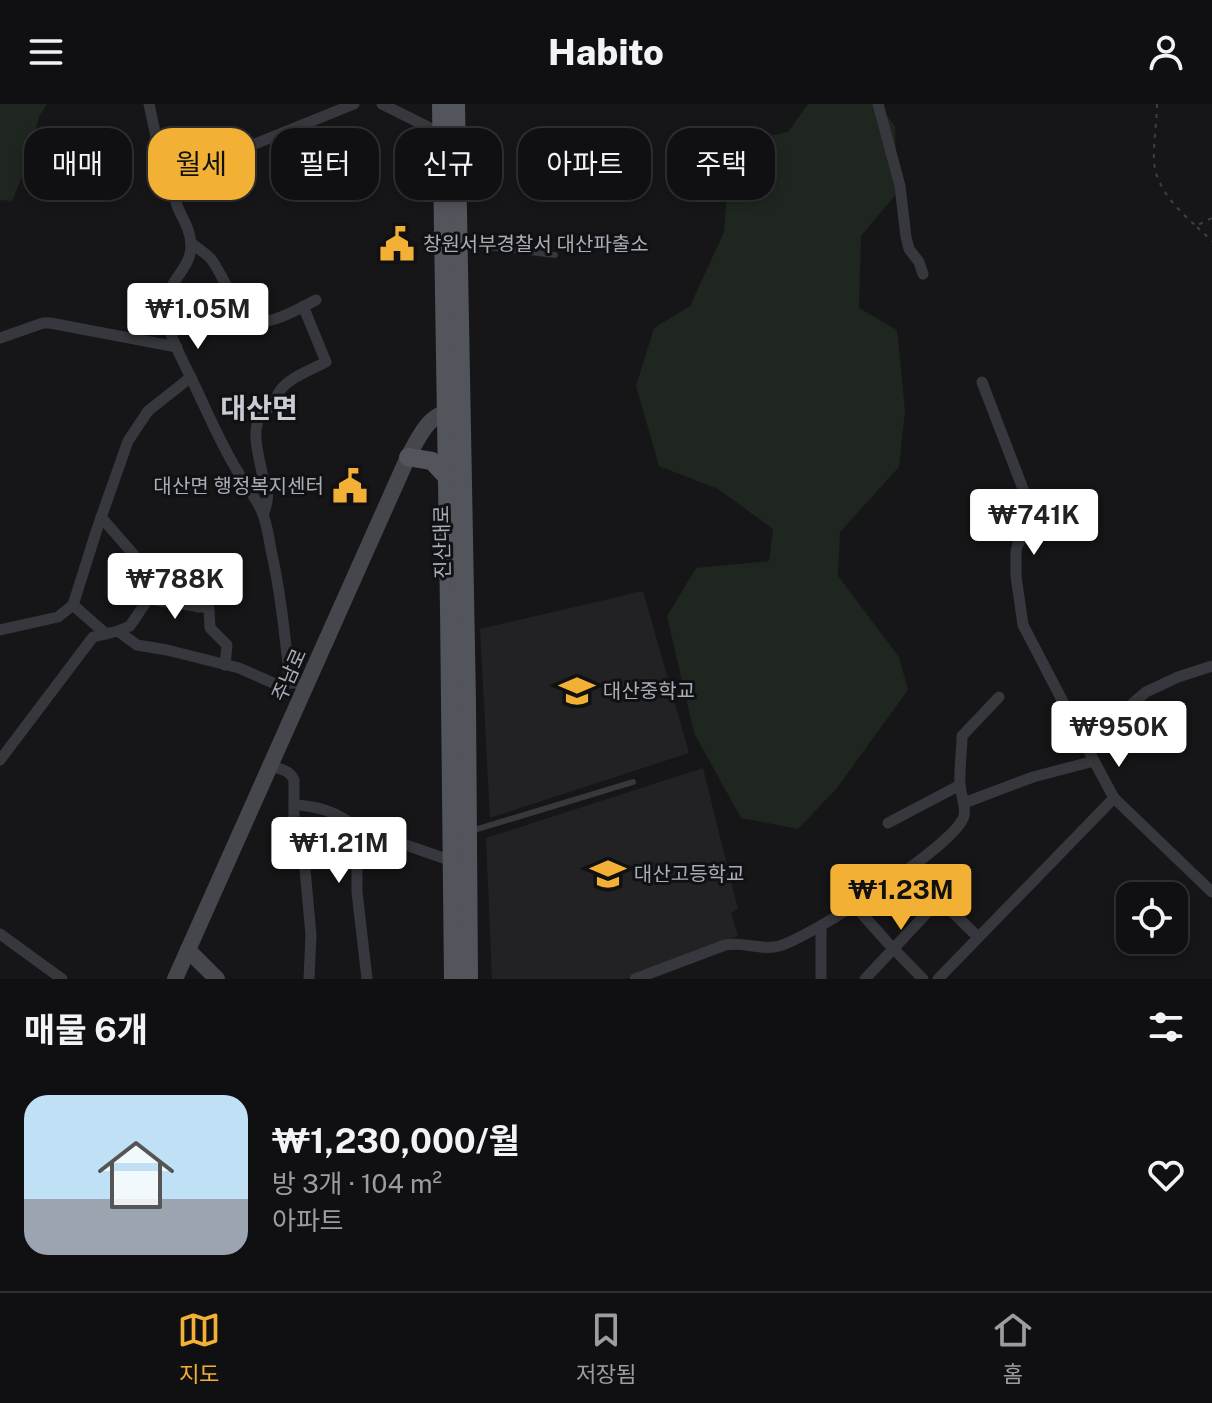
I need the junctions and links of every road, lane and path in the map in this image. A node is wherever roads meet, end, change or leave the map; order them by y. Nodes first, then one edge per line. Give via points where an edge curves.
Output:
1 (149, 104) edge
2 (354, 104) edge
3 (382, 104) edge
4 (441, 104) edge
5 (456, 104) edge
6 (878, 104) edge
7 (1157, 104) edge
8 (154, 128) edge
9 (430, 128) edge
10 (442, 128) edge
11 (255, 144) edge
12 (176, 200) edge
13 (448, 200) edge
14 (1212, 218) edge
15 (1196, 226) junction
16 (1212, 241) edge
17 (191, 243) junction
18 (452, 244) junction
19 (555, 255) dead end
20 (923, 274) dead end
21 (316, 300) dead end
22 (303, 306) junction
23 (0, 338) edge
24 (177, 347) junction
25 (191, 377) junction
26 (982, 382) dead end
27 (454, 411) junction
28 (408, 457) junction
29 (446, 476) junction
30 (263, 515) junction
31 (101, 517) junction
32 (73, 605) junction
33 (198, 607) junction
34 (0, 630) edge
35 (112, 633) junction
36 (225, 665) junction
37 (1212, 666) edge
38 (290, 683) junction
39 (308, 683) junction
40 (999, 697) dead end
41 (1085, 744) junction
42 (0, 760) edge
43 (1094, 761) junction
44 (271, 766) junction
45 (633, 782) dead end
46 (960, 785) junction
47 (1114, 798) junction
48 (964, 803) junction
49 (294, 805) junction
50 (888, 823) dead end
51 (357, 828) junction
52 (460, 832) junction
53 (452, 861) junction
54 (912, 866) junction
55 (966, 874) dead end
56 (1212, 892) edge
57 (940, 899) junction
58 (855, 906) junction
59 (821, 926) junction
60 (0, 934) edge
61 (978, 937) junction
62 (892, 948) junction
63 (188, 950) junction
64 (655, 976) edge
65 (62, 979) edge
66 (175, 979) edge
67 (217, 979) edge
68 (309, 979) edge
69 (367, 979) edge
70 (453, 979) edge
71 (469, 979) edge
72 (635, 979) edge
73 (821, 979) edge
74 (865, 979) edge
75 (923, 979) edge
76 (938, 979) edge

1 - 8 street
2 - 11 street
3 - 9 street
4 - 10 main road, 진산대로
5 - 18 main road, 진산대로
6 - 20 street via 900,186 909,249
7 - 15 path via 1154,164 1168,196
12 - 17 street
13 - 18 main road, 진산대로
14 - 15 path
15 - 16 path
17 - 22 street via 210,257 248,316 274,320
17 - 24 street via 187,262 165,301
18 - 19 lane
18 - 27 main road, 진산대로
21 - 22 street
22 - 30 street via 326,362 284,386 261,416 256,439 269,495
23 - 24 street via 50,323
24 - 25 street
25 - 30 street
25 - 31 street via 141,419
26 - 41 street via 1030,513 1028,530 1016,551 1023,625
27 - 28 street, 주남로 via 428,423
27 - 29 main road, 진산대로
27 - 52 main road, 진산대로
28 - 29 main road via 432,461
28 - 39 street, 주남로
29 - 52 main road, 진산대로
30 - 38 street via 281,595
31 - 32 street
31 - 33 street via 141,563 203,571
32 - 34 street via 58,617
32 - 35 street
33 - 35 street via 148,599 130,626
33 - 36 street via 209,608 210,628 227,645
35 - 36 street via 137,645
35 - 42 street via 93,637
36 - 38 street via 273,683
37 - 41 street via 1146,692
38 - 39 street
39 - 44 street, 주남로
40 - 46 street via 962,736
41 - 43 street
43 - 47 street
43 - 48 street
44 - 49 street via 292,776
44 - 63 street, 주남로
45 - 52 lane
46 - 48 street
46 - 50 street
47 - 56 street
47 - 61 street
48 - 54 street via 958,826
49 - 51 street via 328,811
49 - 68 street via 311,935
51 - 53 street
51 - 69 street via 357,892
52 - 53 main road, 진산대로
52 - 71 main road, 진산대로
53 - 70 main road, 진산대로
54 - 57 street
54 - 58 street
55 - 57 street
57 - 61 street
57 - 62 street
58 - 59 street
58 - 62 street
59 - 64 street via 775,947 734,943
59 - 73 street
60 - 65 street
61 - 76 street
62 - 74 street
62 - 75 street
63 - 66 street, 주남로
63 - 67 street
64 - 72 street

